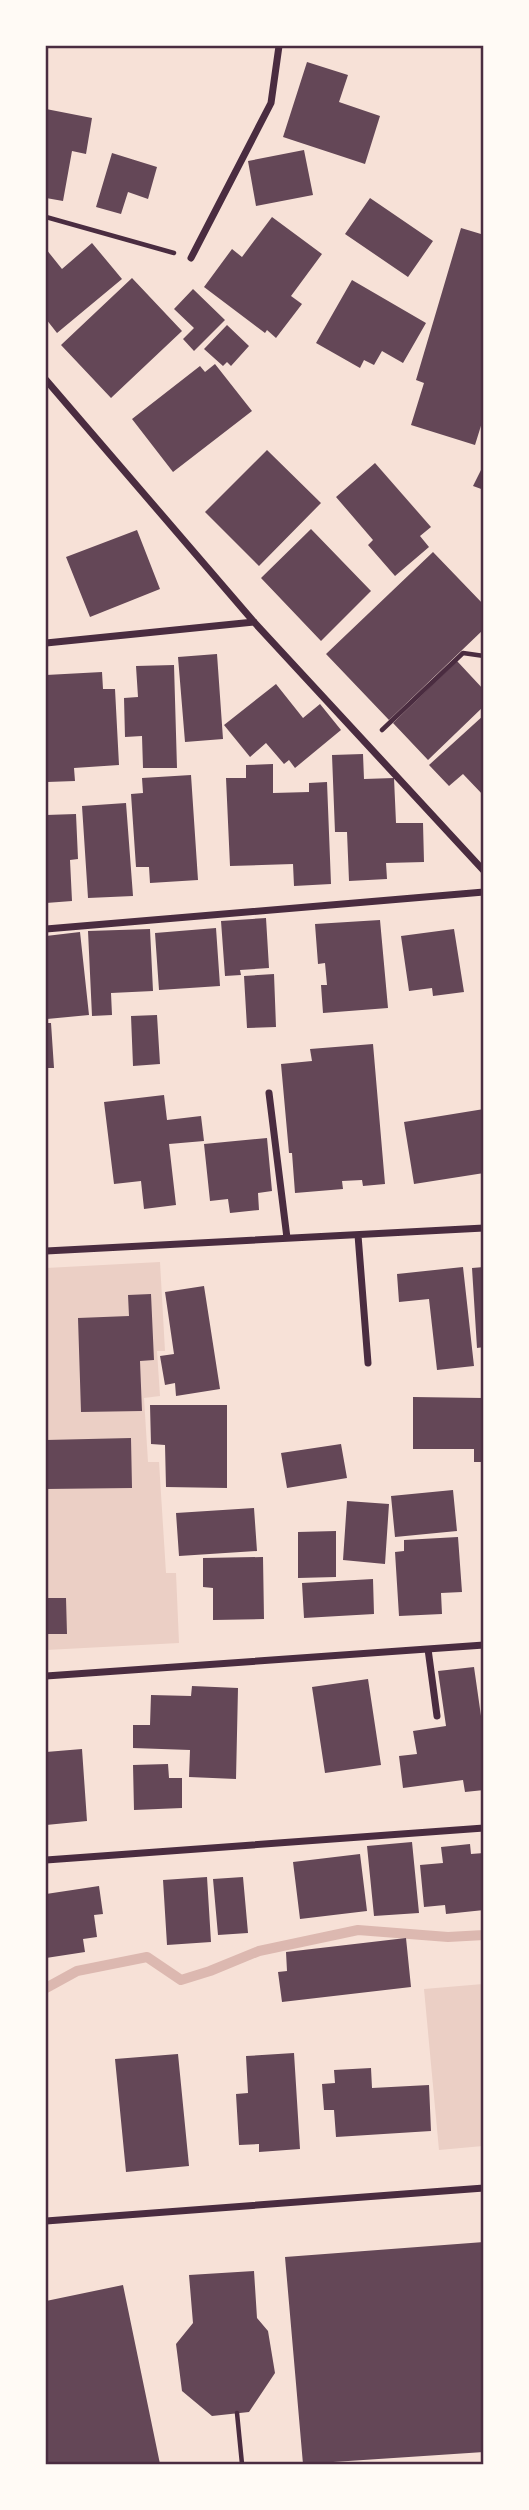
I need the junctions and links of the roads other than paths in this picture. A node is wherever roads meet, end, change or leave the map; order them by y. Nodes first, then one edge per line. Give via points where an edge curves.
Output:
1 (279, 46) edge
2 (191, 258) road end
3 (46, 380) edge
4 (254, 622) junction
5 (46, 643) edge
6 (484, 871) edge
7 (484, 892) edge
8 (46, 929) edge
9 (269, 1093) dead end
10 (484, 1228) edge
11 (358, 1235) junction
12 (286, 1238) junction
13 (46, 1251) edge
14 (368, 1363) dead end
15 (484, 1645) edge
16 (428, 1649) junction
17 (46, 1676) edge
18 (436, 1716) dead end
19 (484, 1828) edge
20 (46, 1860) edge
21 (484, 2188) edge
22 (46, 2221) edge

1 - 2 street via 271,103
3 - 4 street
4 - 5 street
4 - 6 street
7 - 8 street
9 - 12 street
10 - 11 street
11 - 12 street
11 - 14 street
12 - 13 street
15 - 16 street
16 - 17 street
16 - 18 street
19 - 20 street
21 - 22 street

